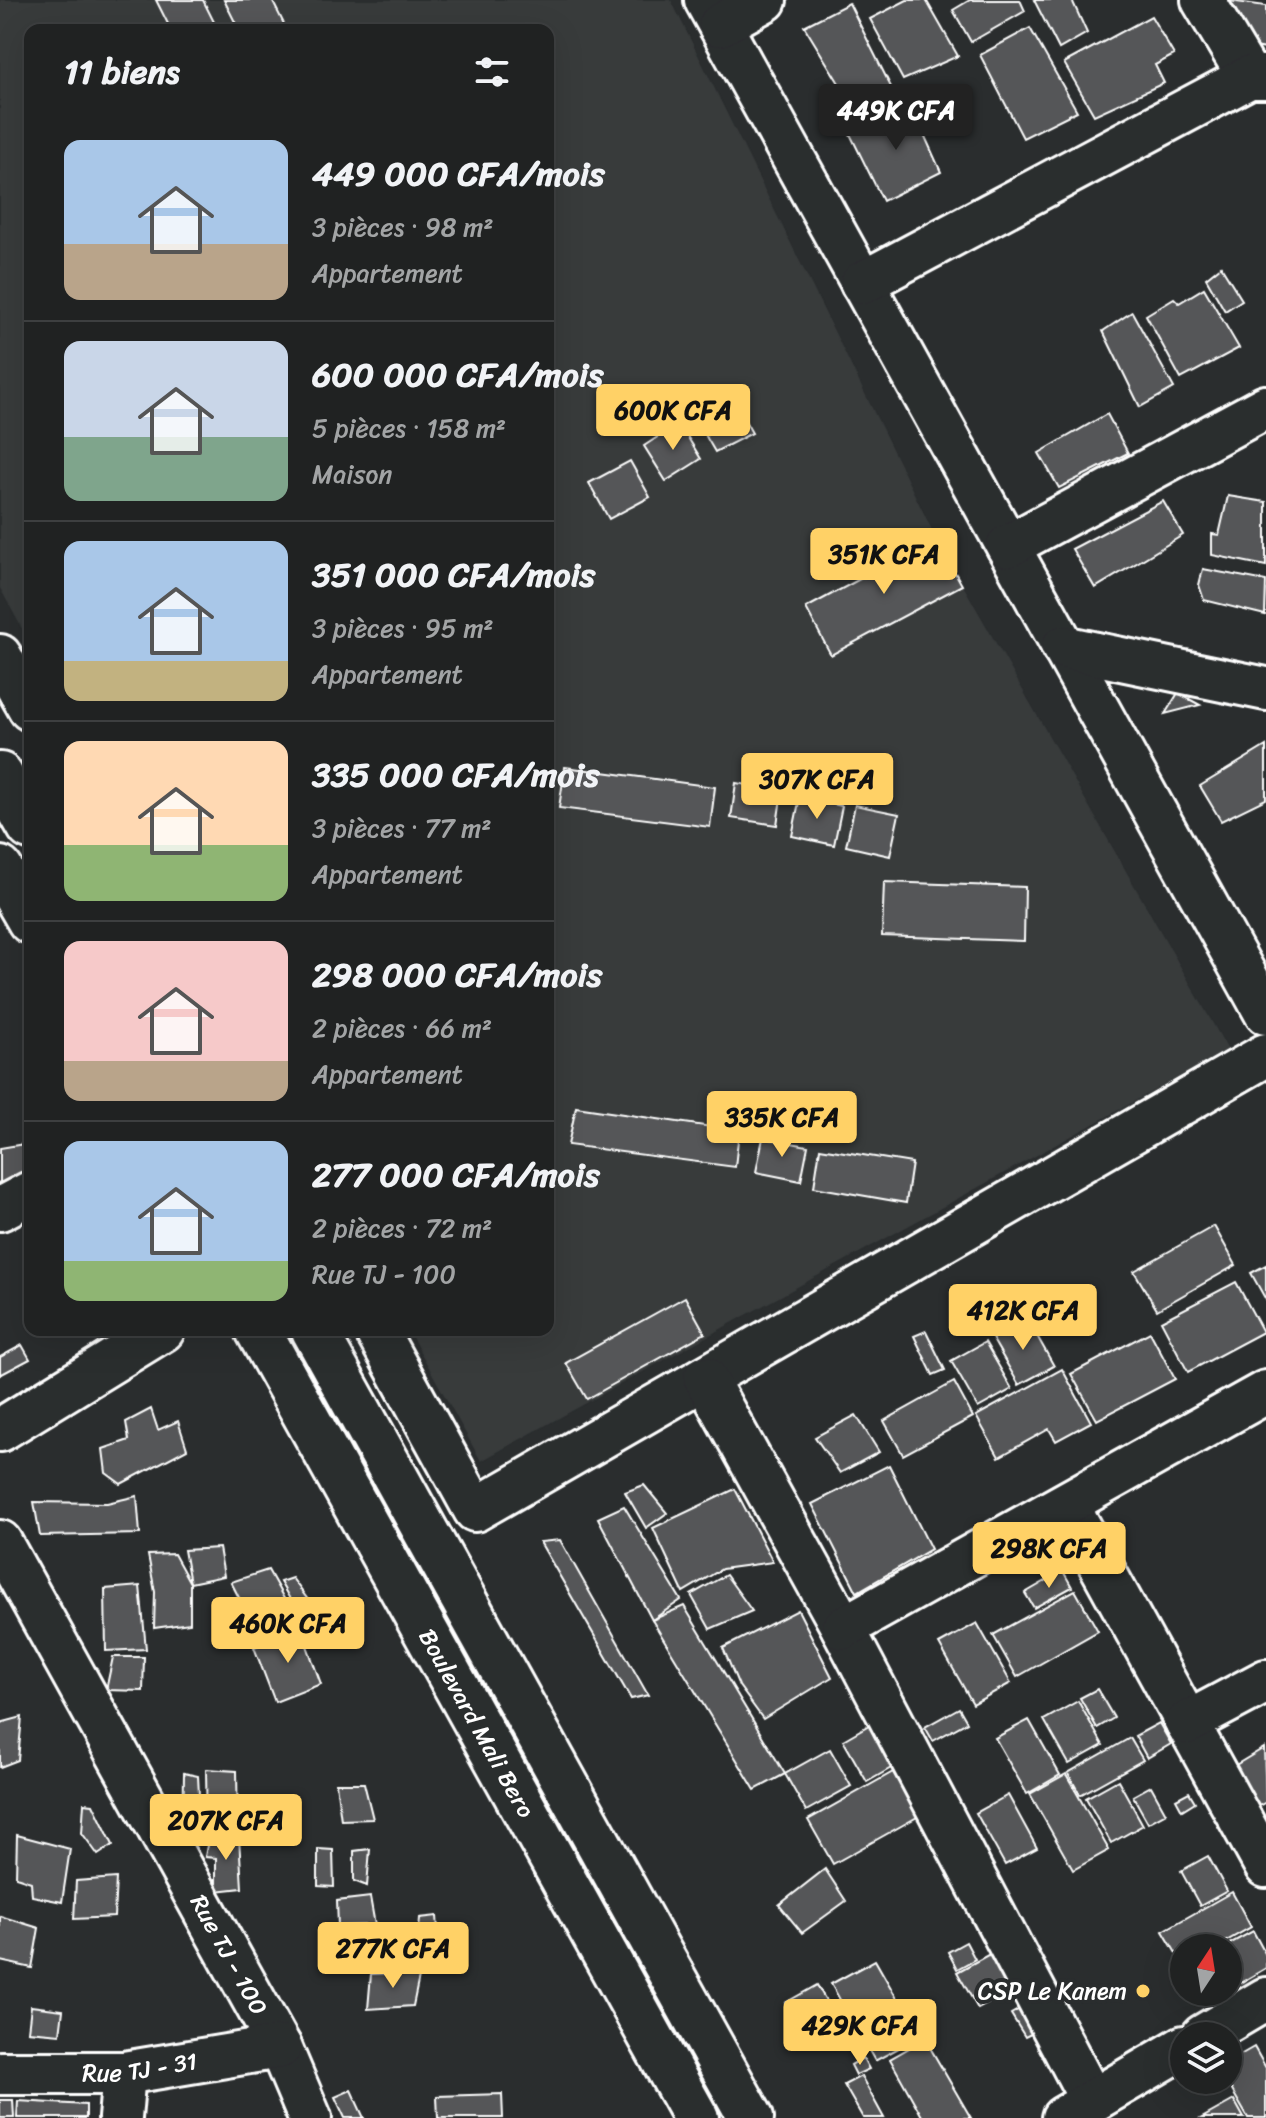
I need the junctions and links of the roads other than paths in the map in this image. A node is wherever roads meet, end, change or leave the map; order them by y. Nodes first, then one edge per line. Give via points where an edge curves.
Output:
1 (765, 0) edge
2 (1203, 0) edge
3 (713, 13) edge
4 (1257, 77) edge
5 (862, 283) junction
6 (1266, 407) edge
7 (1008, 546) junction
8 (1063, 647) junction
9 (0, 656) edge
10 (1266, 689) edge
11 (24, 698) edge
12 (0, 775) edge
13 (24, 817) edge
14 (0, 869) edge
15 (24, 911) edge
16 (1266, 1013) edge
17 (1266, 1055) edge
18 (24, 1196) edge
19 (0, 1209) edge
20 (153, 1336) edge
21 (261, 1336) edge
22 (317, 1336) edge
23 (379, 1336) edge
24 (705, 1378) junction
25 (1266, 1392) edge
26 (0, 1430) edge
27 (1067, 1504) junction
28 (0, 1542) edge
29 (843, 1628) junction
30 (1266, 1681) edge
31 (1187, 1723) junction
32 (1266, 1866) edge
33 (1266, 1999) edge
34 (1227, 2022) edge
35 (280, 2047) junction
36 (1170, 2055) edge
37 (0, 2073) edge
38 (124, 2073) junction
39 (1077, 2110) edge
40 (120, 2118) edge
41 (310, 2118) edge
42 (696, 2118) edge
43 (751, 2118) edge

1 - 3 street
2 - 4 street
3 - 5 street
4 - 5 street
5 - 7 street
6 - 7 street
7 - 8 street
8 - 10 street
8 - 16 street
9 - 11 street
12 - 13 main road
14 - 15 main road
17 - 24 street
18 - 19 street
20 - 26 street
21 - 42 main road, Boulevard Mali Bero
22 - 43 main road, Boulevard Mali Bero
23 - 24 street via 475,1510
24 - 29 street
25 - 27 street
27 - 29 street
27 - 31 street
28 - 35 street, Rue TJ - 100
29 - 39 street
30 - 31 street
31 - 32 street
33 - 34 street
35 - 38 street, Rue TJ - 31
35 - 41 street, Rue TJ - 100
36 - 39 street
37 - 38 street, Rue TJ - 31
38 - 40 street

